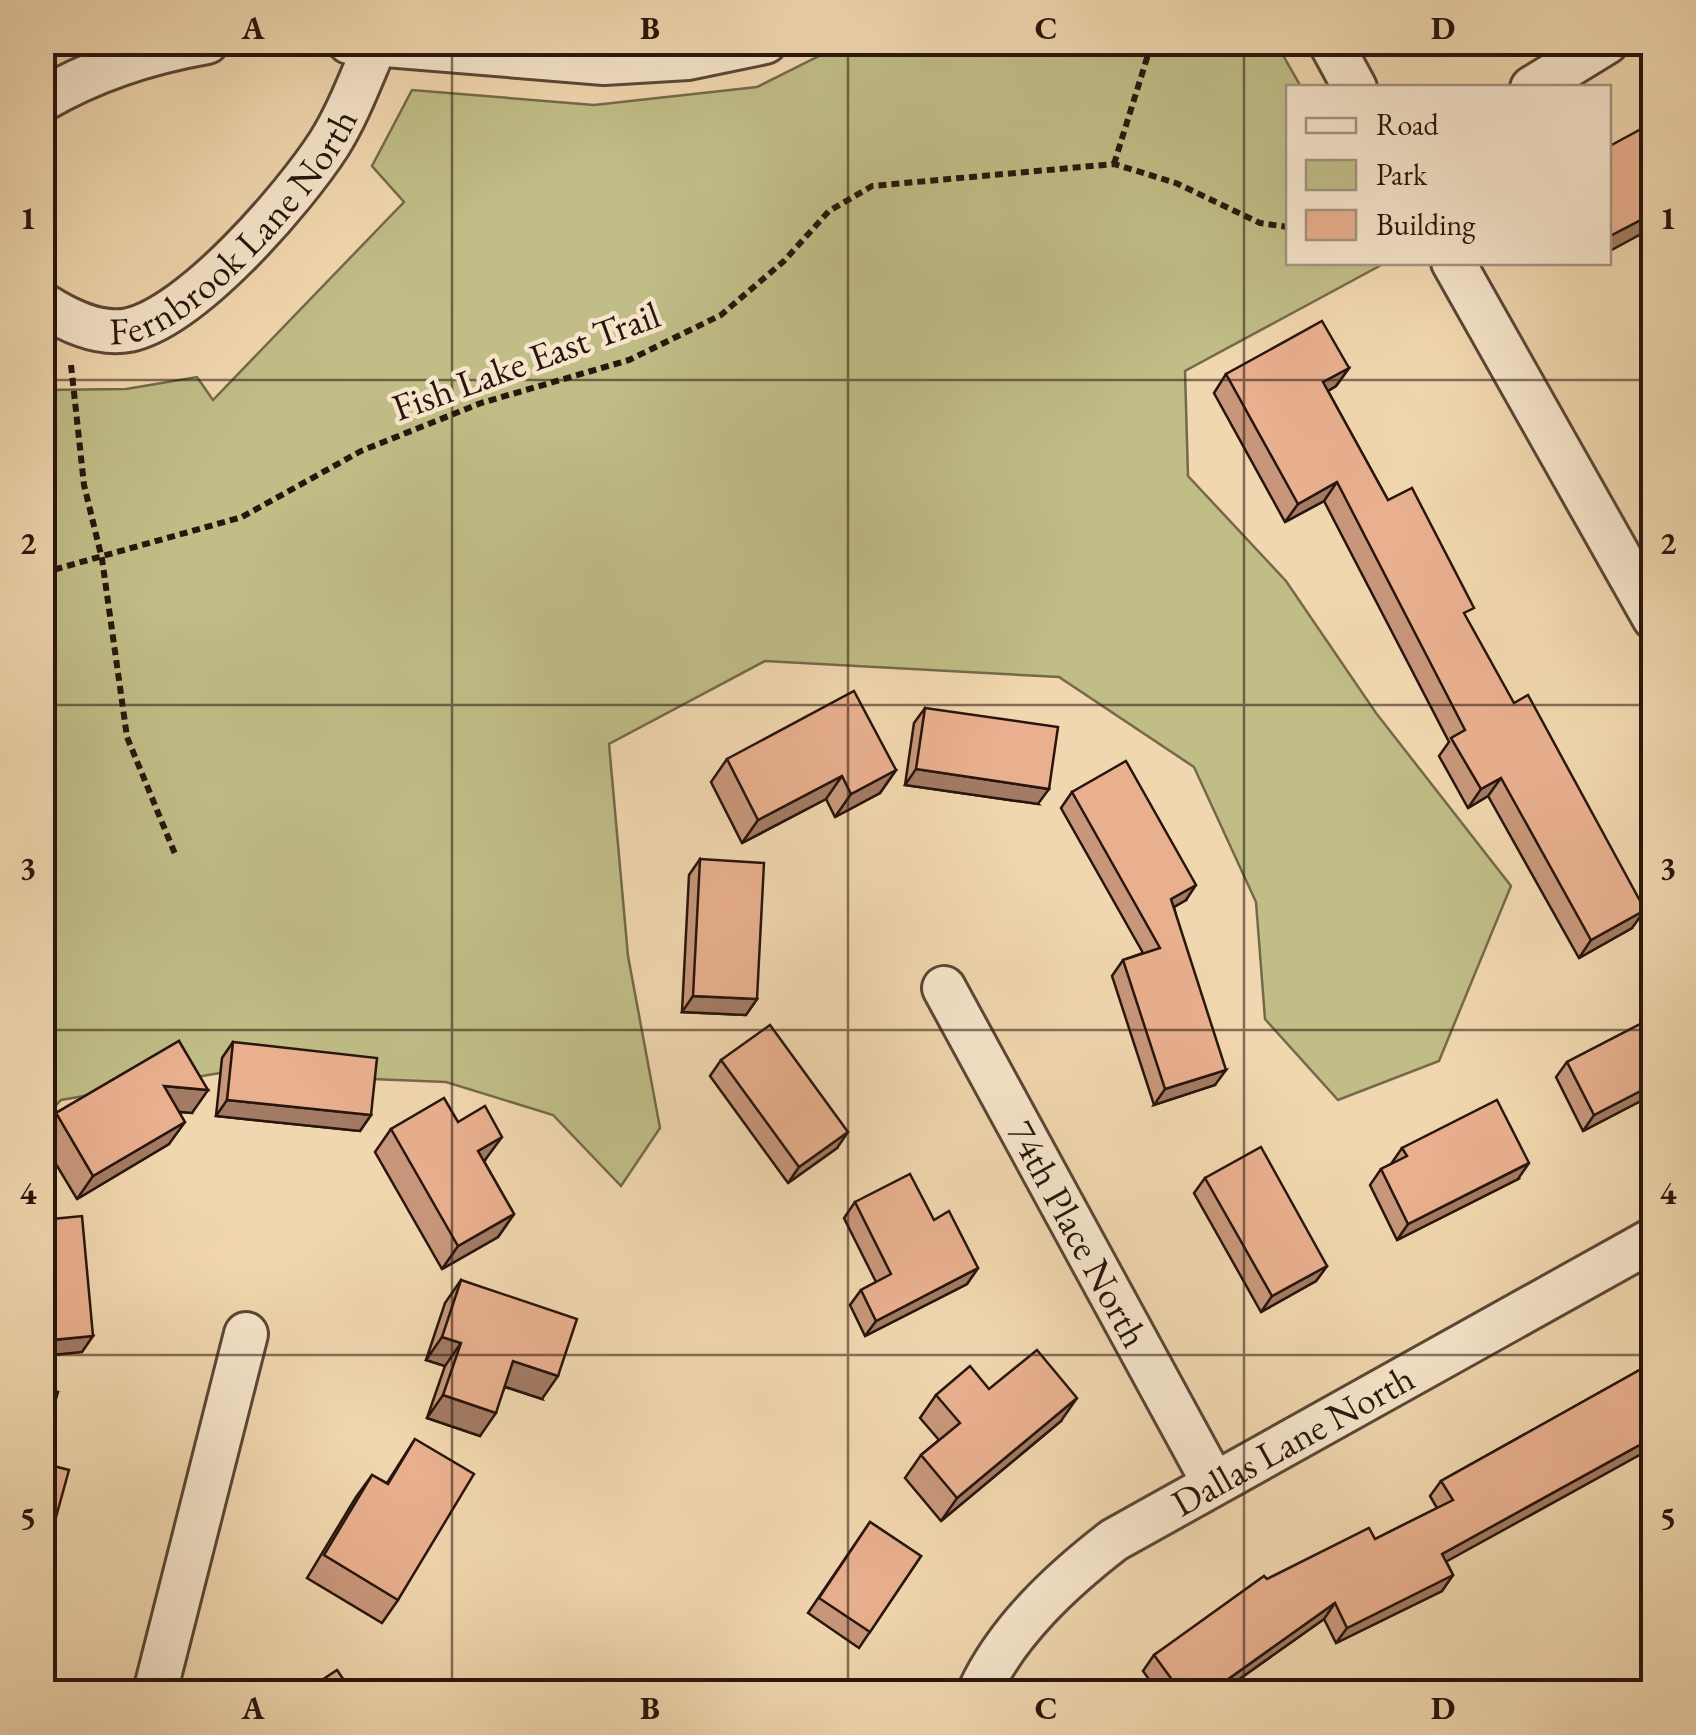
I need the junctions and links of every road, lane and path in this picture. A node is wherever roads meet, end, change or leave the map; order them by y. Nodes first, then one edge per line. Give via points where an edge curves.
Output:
1 (207, 42) edge
2 (765, 42) edge
3 (1147, 42) edge
4 (1330, 42) edge
5 (1607, 42) edge
6 (362, 44) edge
7 (1353, 85) edge
8 (1537, 85) edge
9 (42, 100) edge
10 (1114, 164) junction
11 (1286, 227) edge
12 (1454, 265) edge
13 (42, 304) edge
14 (80, 326) junction
15 (102, 559) junction
16 (42, 573) edge
17 (1654, 618) edge
18 (174, 854) dead end
19 (944, 988) dead end
20 (1654, 1239) edge
21 (246, 1334) dead end
22 (1213, 1482) junction
23 (155, 1692) edge
24 (979, 1692) edge

1 - 9 street via 78,79
2 - 6 street, Fernbrook Lane North via 688,58 604,63
3 - 10 path
4 - 7 street
5 - 8 street
6 - 14 street, Fernbrook Lane North via 330,142 270,219 213,277 160,318 126,330
10 - 11 path, Fish Lake East Trail via 1176,182 1260,223
10 - 15 path, Fish Lake East Trail via 872,186 828,211 784,261 721,314 629,360 481,403 361,451 242,517
12 - 17 street
13 - 14 street, Fernbrook Lane North
14 - 15 path via 70,358 84,485
15 - 16 path, Fish Lake East Trail
15 - 18 path via 127,737
19 - 22 street, 74th Place North
20 - 22 street, Dallas Lane North
21 - 23 street
22 - 24 street, Dallas Lane North via 1114,1540 1063,1579

